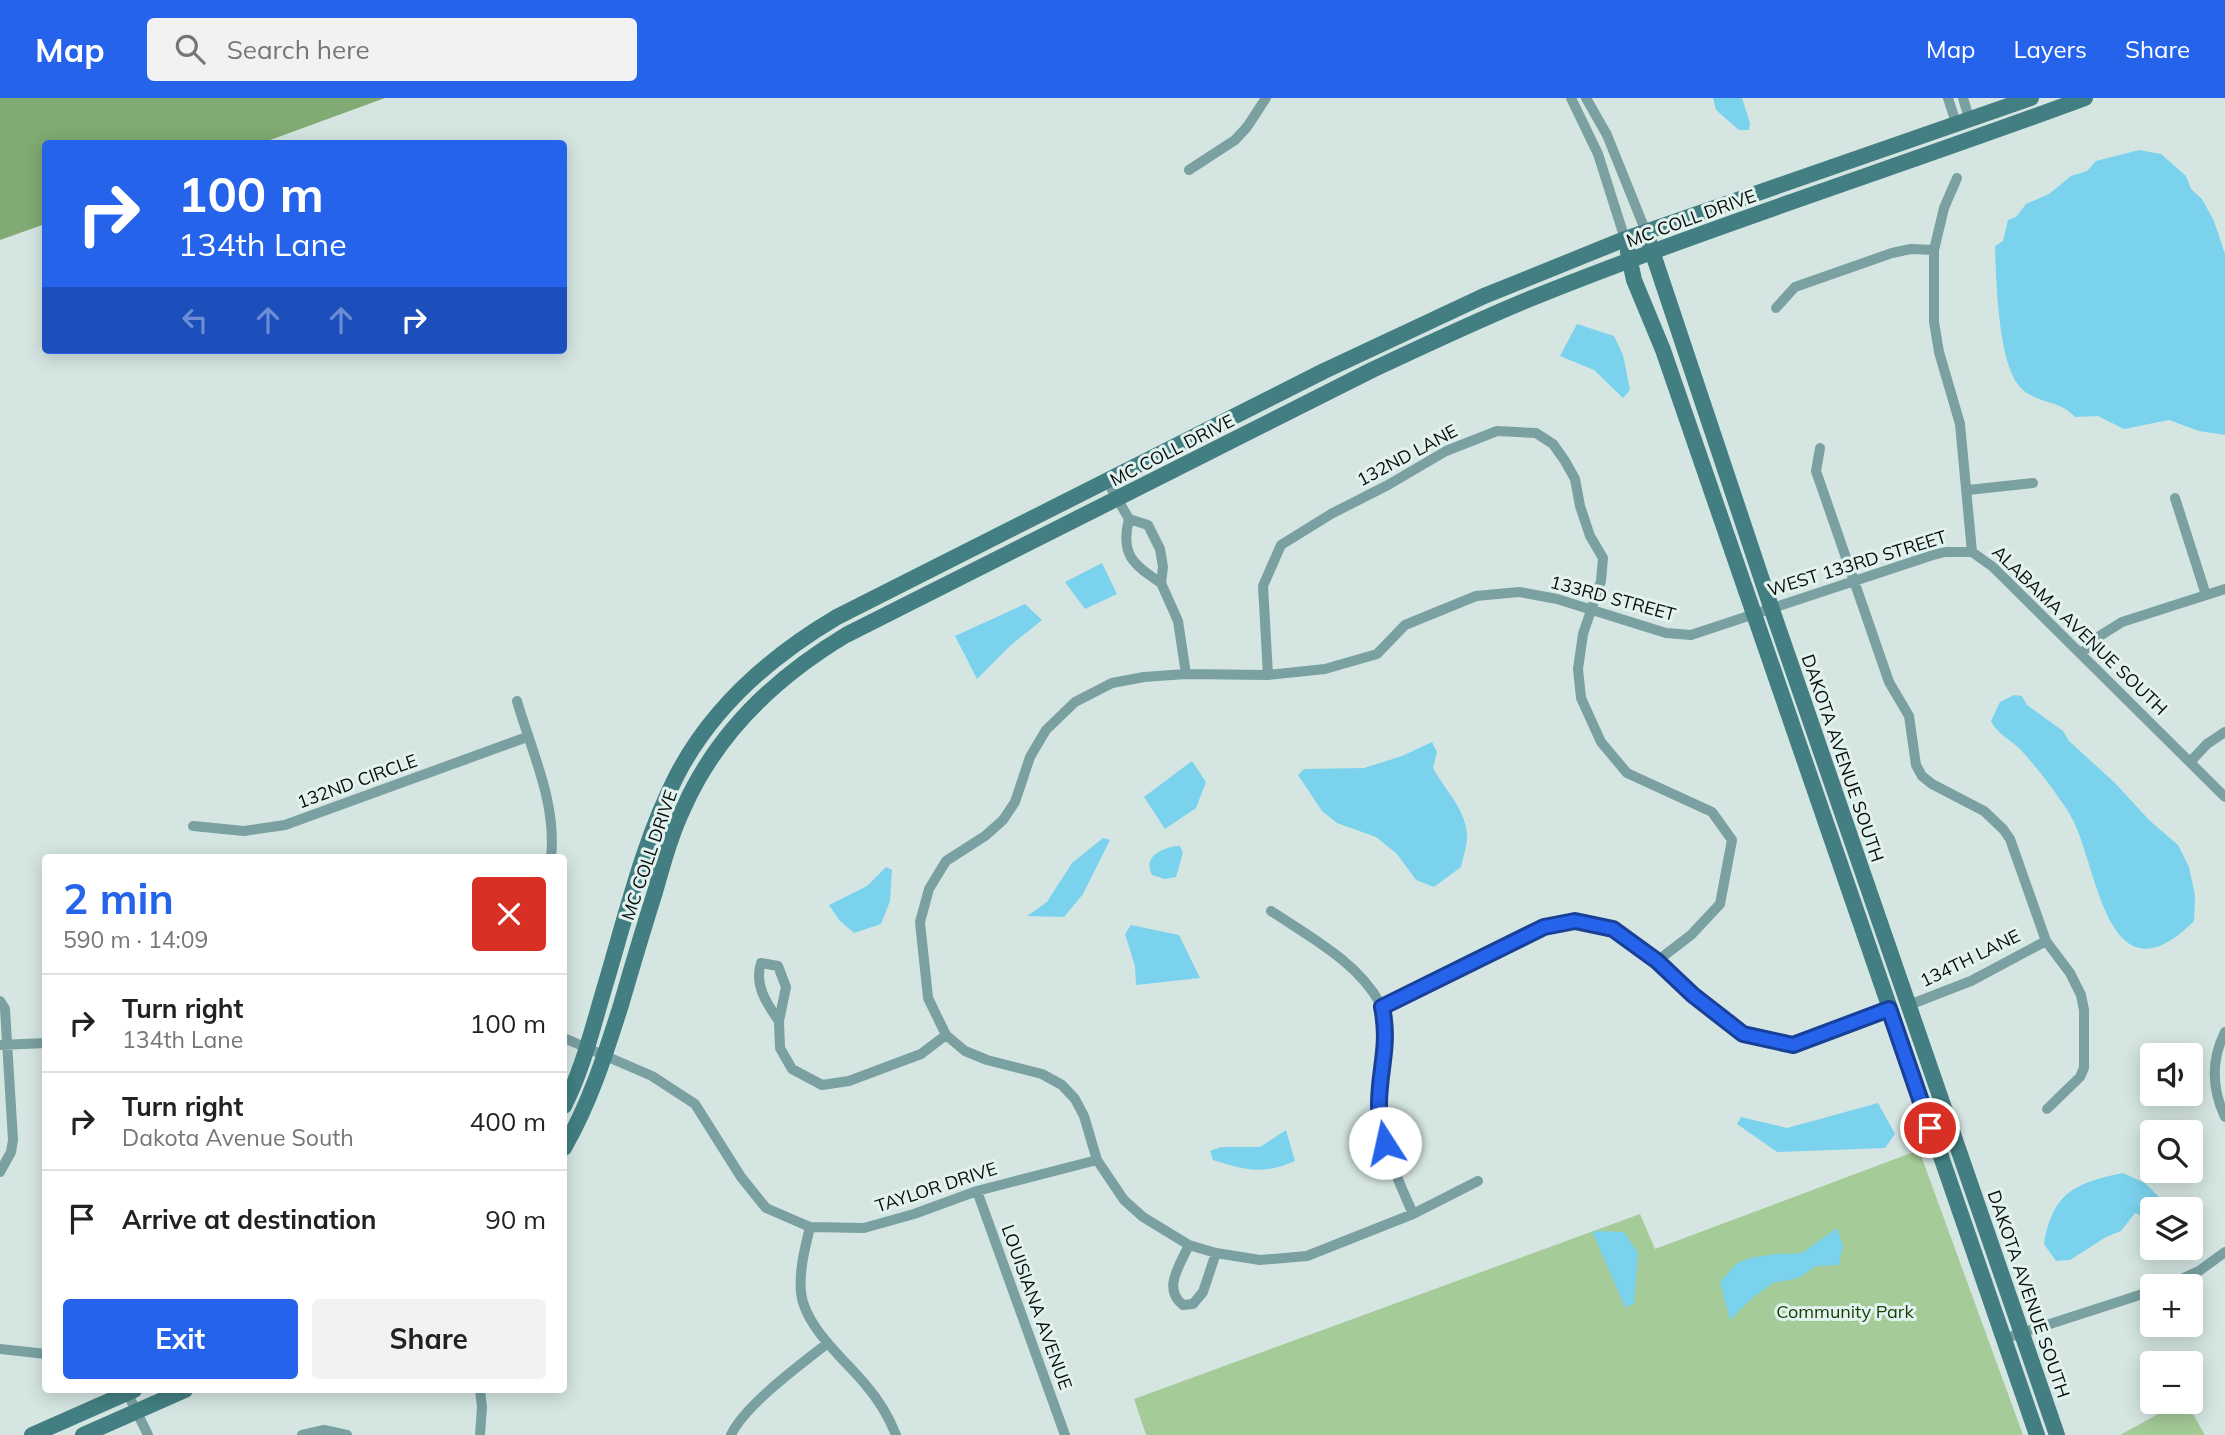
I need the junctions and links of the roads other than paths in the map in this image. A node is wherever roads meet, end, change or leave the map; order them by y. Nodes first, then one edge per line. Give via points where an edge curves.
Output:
1 (1266, 98) edge
2 (1571, 98) edge
3 (1586, 98) edge
4 (1948, 98) edge
5 (1963, 98) edge
6 (2031, 98) edge
7 (2085, 98) edge
8 (1962, 120) junction
9 (1189, 170) dead end
10 (1957, 178) dead end
11 (1646, 232) junction
12 (1625, 239) junction
13 (1934, 250) junction
14 (1652, 252) junction
15 (1630, 260) junction
16 (1776, 308) dead end
17 (1821, 448) dead end
18 (1107, 481) junction
19 (2033, 483) dead end
20 (1968, 490) junction
21 (2175, 498) dead end
22 (1118, 499) junction
23 (1129, 519) junction
24 (1972, 552) junction
25 (1853, 580) junction
26 (1161, 583) junction
27 (2225, 589) edge
28 (2206, 595) junction
29 (1770, 607) junction
30 (1591, 609) junction
31 (1753, 613) junction
32 (2082, 653) junction
33 (1186, 674) junction
34 (1268, 675) junction
35 (517, 701) dead end
36 (2225, 732) edge
37 (527, 737) junction
38 (2190, 762) junction
39 (2225, 797) edge
40 (193, 826) dead end
41 (551, 854) edge
42 (1271, 911) dead end
43 (2046, 941) junction
44 (1657, 961) junction
45 (0, 1001) edge
46 (1909, 1005) junction
47 (1382, 1007) junction
48 (1889, 1009) junction
49 (779, 1021) junction
50 (2225, 1032) edge
51 (946, 1035) junction
52 (567, 1039) edge
53 (42, 1042) edge
54 (4, 1044) edge
55 (586, 1048) junction
56 (605, 1056) junction
57 (567, 1098) edge
58 (2047, 1109) dead end
59 (2225, 1117) edge
60 (567, 1142) edge
61 (1097, 1160) junction
62 (0, 1172) edge
63 (1478, 1181) dead end
64 (977, 1191) junction
65 (1413, 1214) junction
66 (810, 1227) junction
67 (1189, 1245) junction
68 (2225, 1252) edge
69 (1216, 1253) junction
70 (2192, 1274) edge
71 (2140, 1295) edge
72 (2022, 1332) junction
73 (2003, 1339) junction
74 (828, 1343) junction
75 (0, 1349) edge
76 (42, 1354) edge
77 (123, 1393) edge
78 (130, 1393) edge
79 (178, 1393) edge
80 (480, 1393) edge
81 (137, 1411) junction
82 (32, 1435) edge
83 (83, 1435) edge
84 (148, 1435) edge
85 (302, 1435) edge
86 (347, 1435) edge
87 (480, 1435) edge
88 (731, 1435) edge
89 (896, 1435) edge
90 (1065, 1435) edge
91 (2038, 1435) edge
92 (2057, 1435) edge

1 - 9 street via 1235,140
2 - 12 street, DAKOTA AVENUE SOUTH via 1598,154
3 - 11 street, DAKOTA AVENUE SOUTH via 1607,135
4 - 8 street
5 - 8 street
6 - 8 main road, MC COLL DRIVE
7 - 14 main road, MC COLL DRIVE
8 - 11 main road, MC COLL DRIVE
10 - 13 street, ALABAMA AVENUE SOUTH
11 - 12 main road, MC COLL DRIVE
11 - 14 main road, DAKOTA AVENUE SOUTH
12 - 15 main road, DAKOTA AVENUE SOUTH
12 - 18 main road, MC COLL DRIVE via 1424,323
13 - 16 street via 1892,253 1794,287
13 - 20 street, ALABAMA AVENUE SOUTH via 1936,338 1961,424
14 - 15 main road, MC COLL DRIVE
14 - 29 main road, DAKOTA AVENUE SOUTH
15 - 22 main road, MC COLL DRIVE via 1372,370
15 - 31 main road, DAKOTA AVENUE SOUTH
17 - 25 street via 1816,471
18 - 22 street
18 - 55 main road, MC COLL DRIVE via 837,617 777,656 731,699 689,755 658,818
19 - 20 street
20 - 24 street, ALABAMA AVENUE SOUTH
21 - 28 street
22 - 23 street
22 - 56 main road, MC COLL DRIVE via 846,635 790,672 744,714 717,749 684,807
23 - 26 street via 1148,526 1160,549
23 - 26 street via 1124,540 1135,566
24 - 25 street, WEST 133RD STREET via 1945,551
24 - 32 street, ALABAMA AVENUE SOUTH via 1993,566
25 - 29 street, WEST 133RD STREET
25 - 43 street via 1889,682 1909,716 1916,765 1932,784 1984,811 2004,829
26 - 33 street via 1178,621
27 - 28 street
28 - 32 street via 2122,622
29 - 31 street, WEST 133RD STREET
29 - 46 main road, DAKOTA AVENUE SOUTH
30 - 31 street, 133RD STREET via 1665,633 1690,635
30 - 34 street, 133RD STREET via 1519,593 1476,596 1405,625 1377,654 1325,669
30 - 34 street, 132ND LANE via 1603,558 1590,536 1575,479 1553,444 1536,433 1497,431 1446,451 1281,545 1263,586
30 - 44 street, 132ND LANE via 1578,670 1581,698 1601,742 1628,773 1712,812 1732,840 1720,904 1691,935
31 - 48 main road, DAKOTA AVENUE SOUTH
32 - 38 street, ALABAMA AVENUE SOUTH
33 - 34 street, 133RD STREET
33 - 51 street, 133RD STREET via 1112,683 1075,702 1046,730 1003,820 946,861 929,889 920,922 928,998
35 - 37 street
36 - 38 street
37 - 40 street, 132ND CIRCLE via 285,825 244,831
37 - 41 street via 552,814
38 - 39 street, ALABAMA AVENUE SOUTH
42 - 47 street via 1340,957
43 - 46 street, 134TH LANE via 1971,981
43 - 58 street via 2077,983 2084,1010 2084,1068
44 - 47 street via 1613,929 1575,921 1544,927
44 - 48 street via 1743,1034 1793,1045
45 - 54 street via 5,1009
46 - 72 main road, DAKOTA AVENUE SOUTH
47 - 65 street via 1386,1048 1379,1107 1385,1143
48 - 73 main road, DAKOTA AVENUE SOUTH
49 - 49 street via 786,987 778,966 761,963 757,977
49 - 51 street via 780,1048 792,1069 822,1085 849,1081 921,1054
50 - 59 street via 2218,1044 2214,1074
51 - 61 street via 965,1051 1042,1074 1062,1085 1084,1116
52 - 55 street, TAYLOR DRIVE
53 - 54 street
54 - 62 street via 13,1140
55 - 56 street, TAYLOR DRIVE
55 - 57 main road, MC COLL DRIVE
56 - 60 main road, MC COLL DRIVE
56 - 66 street, TAYLOR DRIVE via 652,1076 695,1104 766,1208
61 - 64 street, TAYLOR DRIVE
61 - 67 street via 1124,1200
63 - 65 street
64 - 66 street, TAYLOR DRIVE via 864,1228
64 - 90 street, LOUISIANA AVENUE
65 - 69 street via 1307,1256 1261,1260
66 - 74 street via 801,1294 808,1315
67 - 69 street
67 - 69 street via 1171,1286 1175,1299 1183,1305 1193,1304 1203,1292
68 - 70 street
71 - 72 street
72 - 73 street
72 - 92 main road, DAKOTA AVENUE SOUTH
73 - 91 main road, DAKOTA AVENUE SOUTH
74 - 88 street via 736,1423
74 - 89 street via 882,1407
75 - 76 street
77 - 82 main road
78 - 81 street
79 - 81 main road
80 - 87 street
81 - 83 main road
81 - 84 street
85 - 86 street via 324,1430

